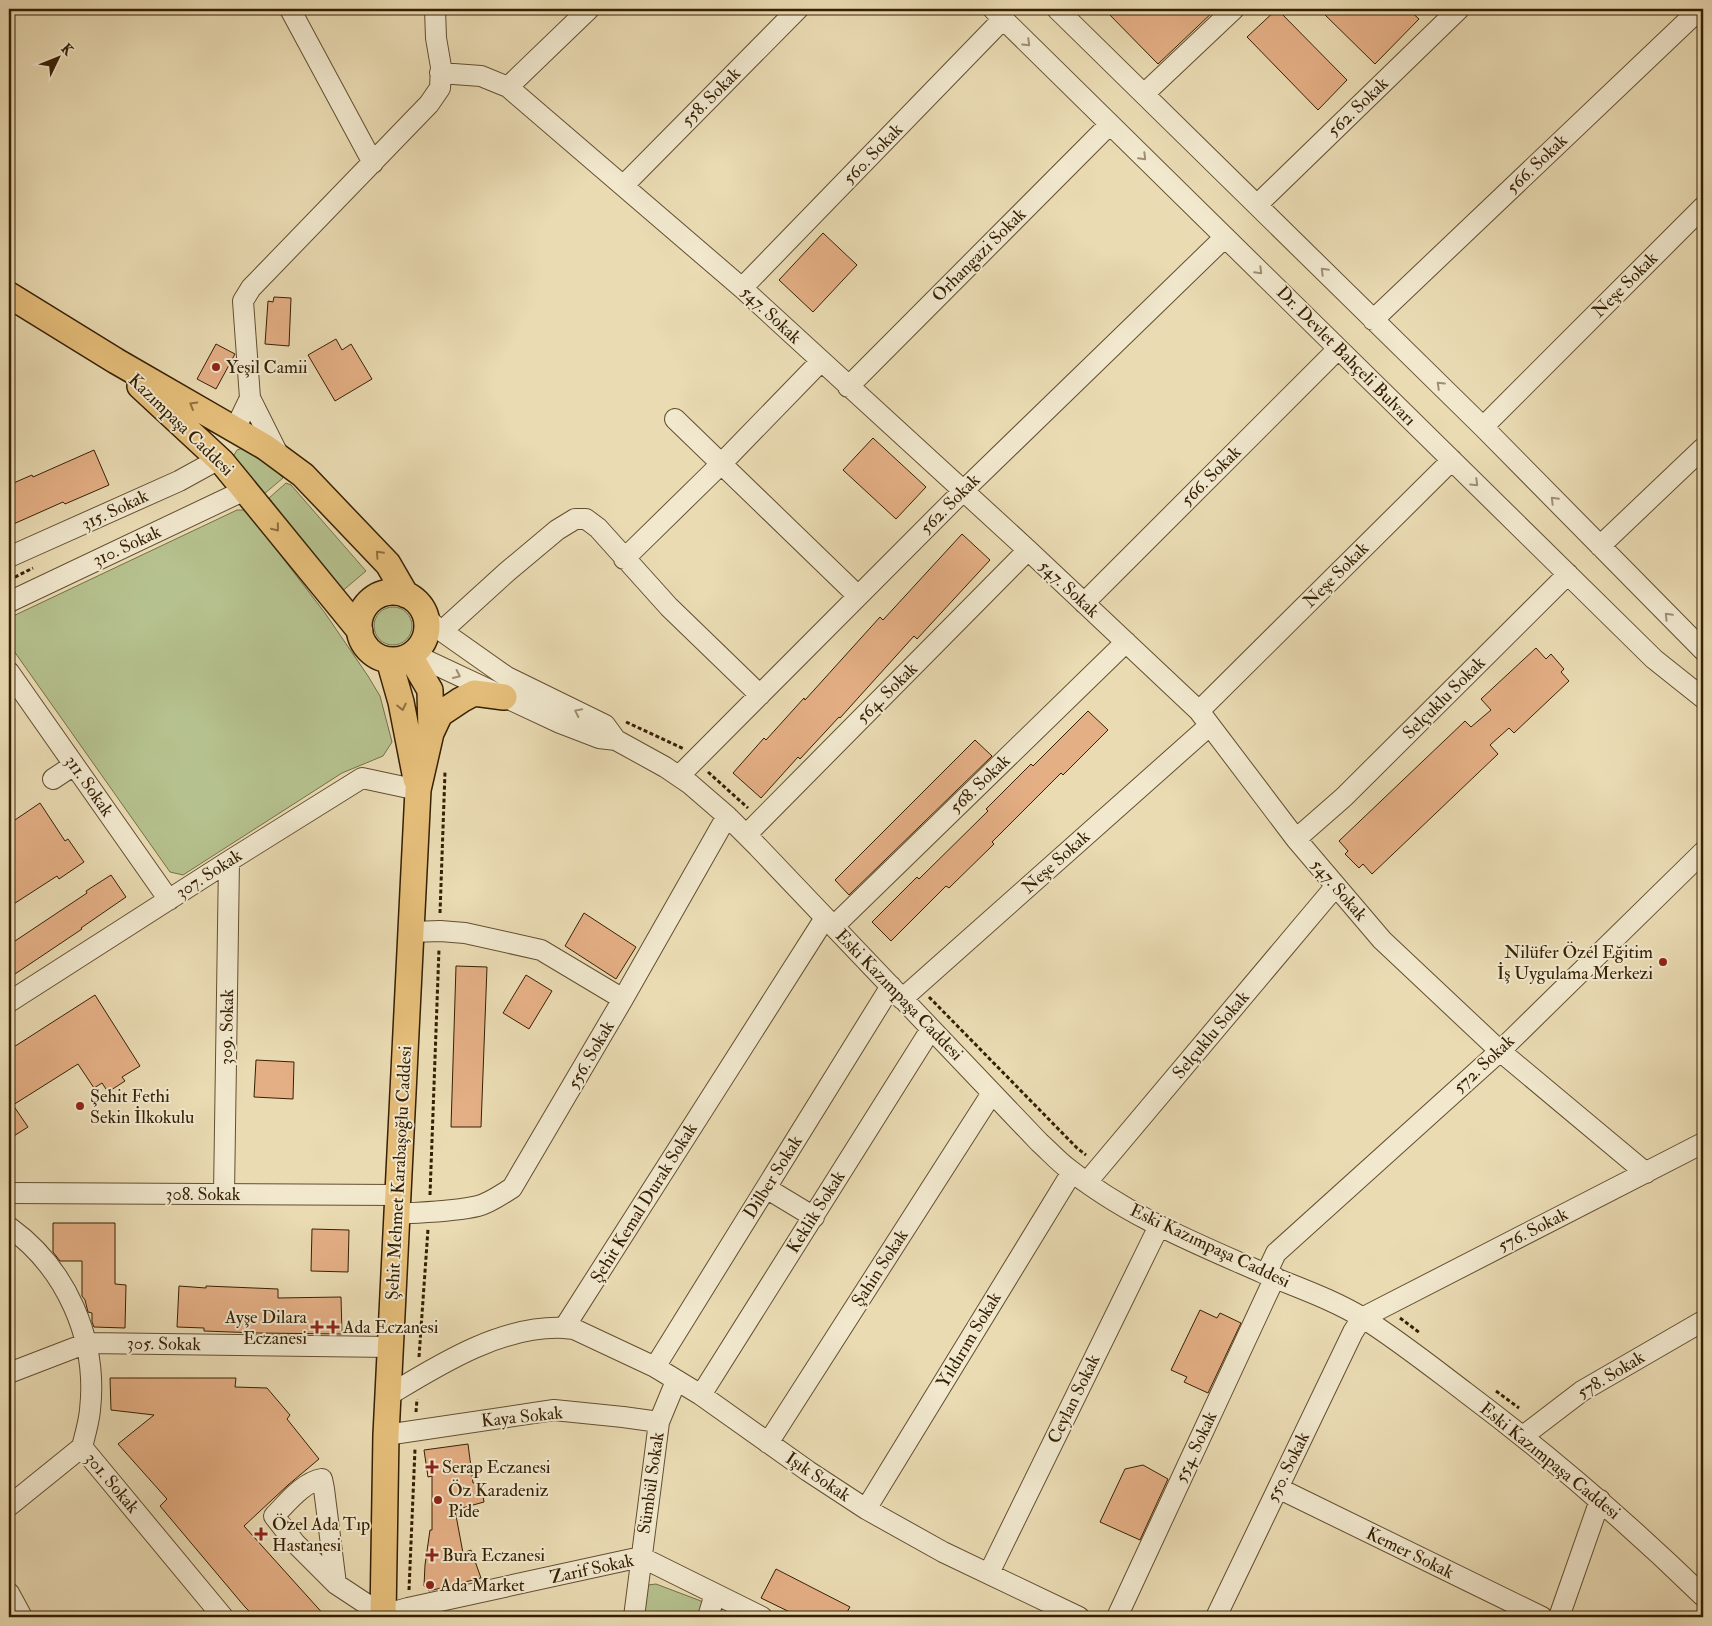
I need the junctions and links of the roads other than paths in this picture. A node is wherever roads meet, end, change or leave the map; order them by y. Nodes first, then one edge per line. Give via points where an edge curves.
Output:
1 (290, 9) edge
2 (435, 9) edge
3 (588, 9) edge
4 (798, 9) edge
5 (1057, 9) edge
6 (1234, 9) edge
7 (1459, 9) edge
8 (1700, 9) edge
9 (998, 14) edge
10 (440, 73) junction
11 (508, 87) junction
12 (1144, 94) junction
13 (1110, 124) junction
14 (373, 163) junction
15 (624, 185) junction
16 (1256, 205) junction
17 (1703, 207) edge
18 (1225, 237) junction
19 (742, 288) junction
20 (9, 294) edge
21 (1373, 320) junction
22 (1338, 349) junction
23 (116, 361) junction
24 (821, 361) junction
25 (848, 387) junction
26 (250, 398) junction
27 (675, 418) dead end
28 (1482, 427) junction
29 (235, 430) junction
30 (1703, 448) edge
31 (219, 458) junction
32 (280, 458) junction
33 (1452, 460) junction
34 (722, 463) junction
35 (246, 490) junction
36 (963, 491) junction
37 (1600, 546) junction
38 (1028, 550) junction
39 (9, 557) edge
40 (624, 559) junction
41 (1568, 574) junction
42 (406, 594) junction
43 (858, 596) junction
44 (9, 602) edge
45 (1084, 603) junction
46 (434, 624) junction
47 (360, 631) junction
48 (1700, 640) edge
49 (1126, 642) junction
50 (404, 657) junction
51 (9, 672) edge
52 (760, 695) junction
53 (504, 697) junction
54 (1703, 698) edge
55 (1204, 719) junction
56 (431, 733) junction
57 (616, 740) junction
58 (74, 765) junction
59 (679, 776) junction
60 (53, 779) dead end
61 (418, 790) junction
62 (727, 816) junction
63 (746, 835) junction
64 (1296, 839) junction
65 (1703, 852) edge
66 (229, 860) junction
67 (1335, 887) junction
68 (169, 900) junction
69 (830, 922) junction
70 (412, 932) junction
71 (897, 992) junction
72 (623, 999) junction
73 (9, 1002) edge
74 (932, 1029) junction
75 (1500, 1051) junction
76 (992, 1093) junction
77 (1703, 1144) edge
78 (1646, 1172) junction
79 (1080, 1177) junction
80 (766, 1188) junction
81 (9, 1193) edge
82 (224, 1194) junction
83 (397, 1204) junction
84 (814, 1216) junction
85 (9, 1226) edge
86 (1159, 1226) junction
87 (1270, 1276) junction
88 (1362, 1318) junction
89 (1703, 1321) edge
90 (564, 1328) junction
91 (87, 1343) junction
92 (391, 1347) junction
93 (655, 1367) junction
94 (9, 1373) edge
95 (676, 1381) junction
96 (389, 1395) junction
97 (701, 1395) junction
98 (659, 1422) junction
99 (1531, 1430) junction
100 (386, 1435) junction
101 (768, 1443) junction
102 (82, 1447) junction
103 (1278, 1488) junction
104 (1600, 1500) junction
105 (9, 1506) edge
106 (866, 1509) junction
107 (641, 1557) junction
108 (989, 1573) junction
109 (336, 1584) junction
110 (9, 1592) edge
111 (715, 1594) junction
112 (1703, 1596) edge
113 (383, 1616) edge
114 (22, 1617) edge
115 (223, 1617) edge
116 (634, 1617) edge
117 (708, 1617) edge
118 (762, 1617) edge
119 (1079, 1617) edge
120 (1117, 1617) edge
121 (1216, 1617) edge
122 (1542, 1617) edge
123 (1559, 1617) edge

1 - 14 street
2 - 10 street
3 - 11 street
4 - 15 street, 558. Sokak
5 - 12 street
6 - 12 street
7 - 16 street, 562. Sokak
8 - 21 street, 566. Sokak
9 -> 13 street, Dr. Devlet Bahçeli Bulvarı
9 - 19 street, 560. Sokak
10 - 11 street, 547. Sokak via 482,76
10 - 14 street via 440,88 429,104
11 - 15 street, 547. Sokak
12 - 16 street
13 -> 18 street, Dr. Devlet Bahçeli Bulvarı
13 - 25 street, Orhangazi Sokak
14 - 26 street via 251,288 243,301
15 - 19 street, 547. Sokak
21 -> 16 street
17 - 28 street, Neşe Sokak
18 -> 22 street, Dr. Devlet Bahçeli Bulvarı
18 - 36 street, 562. Sokak
19 - 24 street, 547. Sokak
20 - 23 main road, Kazımpaşa Caddesi
28 -> 21 street
22 - 33 street, Dr. Devlet Bahçeli Bulvarı
22 - 45 street, 566. Sokak
29 -> 23 main road, Kazımpaşa Caddesi
23 - 31 main road, Kazımpaşa Caddesi
24 - 25 street, 547. Sokak
24 - 34 street
25 - 36 street, 547. Sokak
26 - 29 street
26 - 32 street
27 - 34 street
37 -> 28 street
29 - 31 main road
29 - 32 main road, Kazımpaşa Caddesi
30 - 37 street
31 - 35 main road, Kazımpaşa Caddesi
31 - 39 street, 315. Sokak via 178,481
42 -> 32 main road, Kazımpaşa Caddesi via 388,564 303,476
33 -> 41 street, Dr. Devlet Bahçeli Bulvarı
33 - 55 street, Neşe Sokak
34 - 40 street
34 - 43 street
35 - 44 street, 310. Sokak
35 -> 47 main road, Kazımpaşa Caddesi
36 - 38 street, 547. Sokak
36 - 43 street, 562. Sokak
48 -> 37 street
38 - 45 street, 547. Sokak
38 - 63 street, 564. Sokak
40 - 46 street via 598,528 586,519 575,520 557,530 515,566
40 - 52 street
41 - 54 street, Dr. Devlet Bahçeli Bulvarı via 1654,659
41 - 64 street, Selçuklu Sokak via 1344,797
42 - 46 main road via 416,600
42 - 47 main road via 389,592 372,599 362,613
43 - 52 street, 562. Sokak
45 - 49 street, 547. Sokak
46 - 50 main road via 428,628 420,647
57 -> 46 street, Eski Kazımpaşa Caddesi via 605,725 507,677
47 - 50 main road via 363,641 378,657
49 - 55 street, 547. Sokak
49 - 69 street, 568. Sokak
50 -> 53 street, Eski Kazımpaşa Caddesi
50 - 56 main road via 430,690
50 -> 61 main road, Şehit Mehmet Karabaşoğlu Caddesi via 401,702
51 - 58 street, 311. Sokak
52 - 59 street, 562. Sokak
53 - 56 main road via 474,693 440,714
53 - 57 street, Eski Kazımpaşa Caddesi via 599,738
55 - 64 street, 547. Sokak
55 - 71 street, Neşe Sokak via 917,985
56 - 61 main road, Şehit Mehmet Karabaşoğlu Caddesi
57 - 59 street, Eski Kazımpaşa Caddesi
58 - 60 street
58 - 68 street, 311. Sokak
59 - 62 street, Eski Kazımpaşa Caddesi
61 - 66 street, 307. Sokak via 362,778
61 - 70 main road, Şehit Mehmet Karabaşoğlu Caddesi
62 - 63 street, Eski Kazımpaşa Caddesi
62 - 72 street, 556. Sokak
63 - 69 street, Eski Kazımpaşa Caddesi
64 - 67 street, 547. Sokak
65 - 75 street, 572. Sokak
66 - 68 street, 307. Sokak
66 - 82 street, 309. Sokak
67 - 75 street, 547. Sokak via 1382,940
67 - 79 street, Selçuklu Sokak via 1101,1167
68 - 73 street, 307. Sokak
69 - 71 street, Eski Kazımpaşa Caddesi
69 - 90 street, Şehit Kemal Durak Sokak
70 - 72 street via 464,933 541,950
70 - 83 main road, Şehit Mehmet Karabaşoğlu Caddesi
71 - 74 street, Eski Kazımpaşa Caddesi
71 - 80 street, Dilber Sokak
72 - 83 street, 556. Sokak via 512,1188 480,1206 429,1212
74 - 76 street, Eski Kazımpaşa Caddesi
74 - 84 street, Keklik Sokak
75 - 78 street, 547. Sokak
75 - 87 street, 572. Sokak via 1276,1253
76 - 79 street, Eski Kazımpaşa Caddesi via 1039,1142
76 - 101 street, Şahin Sokak
77 - 78 street, 576. Sokak
78 - 88 street, 576. Sokak
79 - 86 street, Eski Kazımpaşa Caddesi
79 - 106 street, Yıldırım Sokak
80 - 84 street
80 - 93 street, Dilber Sokak
81 - 82 street, 308. Sokak
82 - 83 street, 308. Sokak
83 - 92 main road, Şehit Mehmet Karabaşoğlu Caddesi
84 - 97 street, Keklik Sokak
85 - 91 street, 301. Sokak via 25,1238 71,1298
86 - 87 street, Eski Kazımpaşa Caddesi
86 - 108 street, Ceylan Sokak
87 - 88 street, Eski Kazımpaşa Caddesi
87 - 120 street, 554. Sokak
88 - 99 street, Eski Kazımpaşa Caddesi
88 - 103 street, 550. Sokak
89 - 99 street, 578. Sokak via 1582,1392
90 - 93 street, Işık Sokak via 574,1329
90 - 96 street via 551,1327 486,1342 424,1373
91 - 92 street, 305. Sokak
91 - 94 street
91 - 102 street, 301. Sokak via 90,1409
92 - 96 main road, Şehit Mehmet Karabaşoğlu Caddesi
93 - 95 street, Işık Sokak
95 - 97 street, Işık Sokak
95 - 98 street, Sümbül Sokak
96 - 100 main road, Şehit Mehmet Karabaşoğlu Caddesi
97 - 101 street, Işık Sokak
98 - 100 street, Kaya Sokak via 554,1410
98 - 107 street, Sümbül Sokak
99 - 104 street, Eski Kazımpaşa Caddesi
100 - 113 main road, Şehit Mehmet Karabaşoğlu Caddesi
101 - 106 street, Işık Sokak
102 - 105 street
102 - 115 street, 301. Sokak
103 - 121 street, 550. Sokak
103 - 122 street, Kemer Sokak
104 - 112 street, Eski Kazımpaşa Caddesi
104 - 123 street
106 - 108 street, Işık Sokak
107 - 111 street, Zarif Sokak
107 - 113 street, Zarif Sokak
107 - 116 street, Sümbül Sokak
108 - 119 street, Işık Sokak
109 - 109 street via 295,1543 274,1516 314,1480 322,1479 324,1488
109 - 113 street
110 - 114 street
111 - 117 street
111 - 118 street, Zarif Sokak

